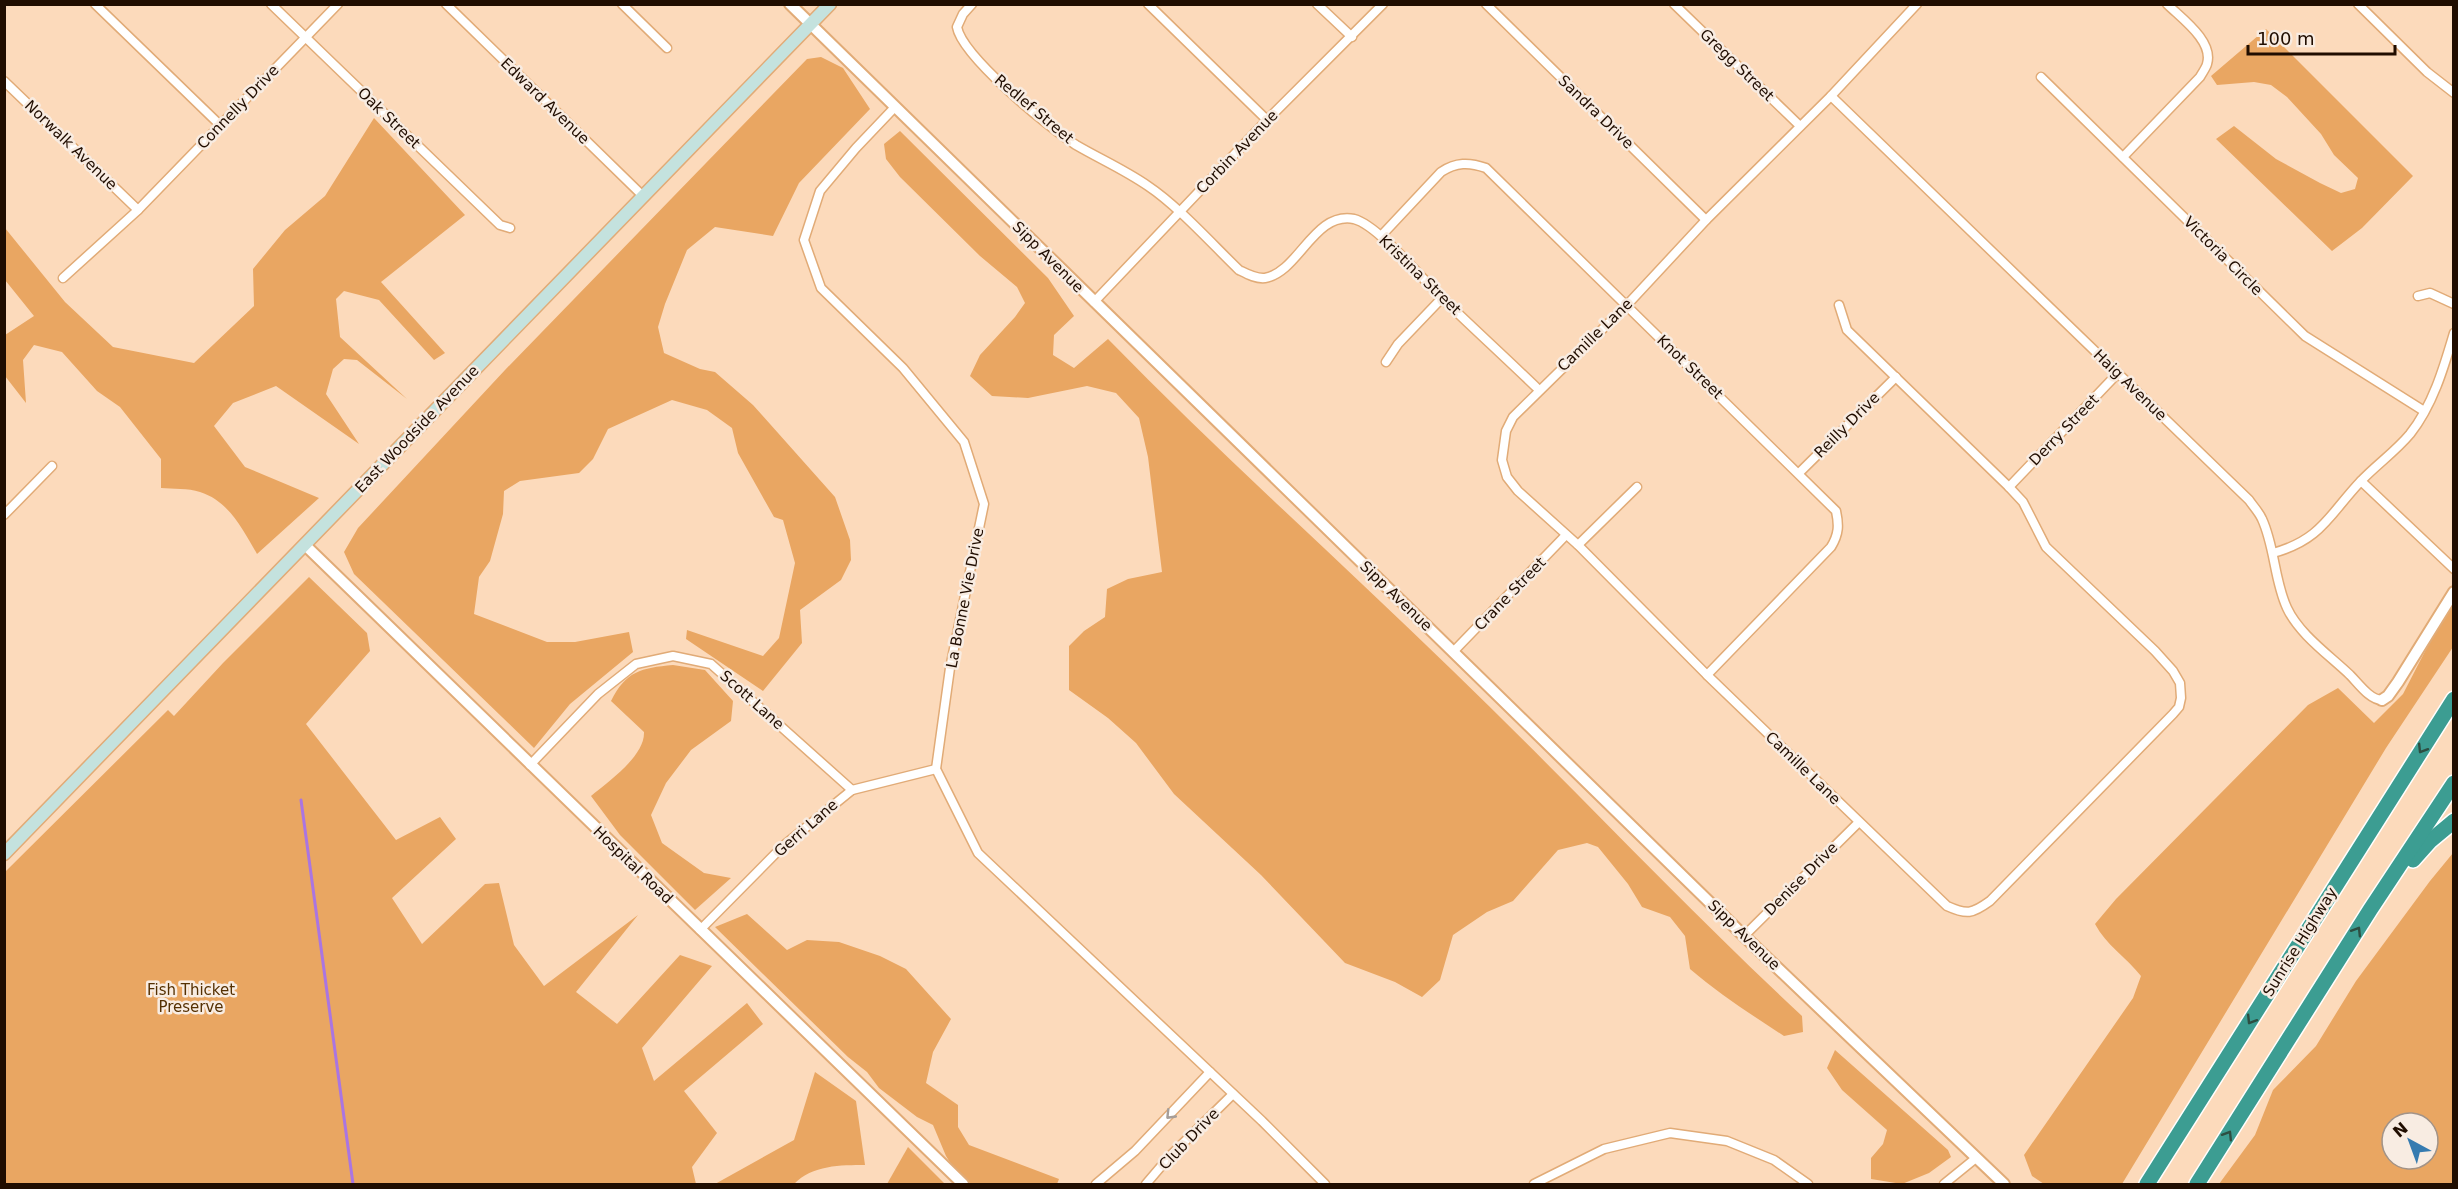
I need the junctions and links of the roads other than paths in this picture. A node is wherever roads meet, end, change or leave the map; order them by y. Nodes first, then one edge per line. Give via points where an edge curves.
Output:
1 (95, 4) edge
2 (271, 4) edge
3 (338, 4) edge
4 (446, 4) edge
5 (622, 4) edge
6 (790, 4) edge
7 (830, 4) edge
8 (972, 4) edge
9 (1148, 4) edge
10 (1317, 4) edge
11 (1383, 4) edge
12 (1486, 4) edge
13 (1674, 4) edge
14 (1917, 4) edge
15 (2167, 4) edge
16 (2358, 4) edge
17 (811, 24) junction
18 (1352, 37) junction
19 (305, 38) junction
20 (667, 48) dead end
21 (2041, 77) dead end
22 (4, 81) edge
23 (2454, 93) edge
24 (1831, 96) junction
25 (896, 107) junction
26 (1267, 120) junction
27 (220, 125) junction
28 (1800, 126) junction
29 (2123, 157) junction
30 (644, 197) junction
31 (138, 210) junction
32 (1178, 212) junction
33 (1706, 220) junction
34 (510, 228) dead end
35 (1381, 236) junction
36 (63, 279) dead end
37 (2418, 296) dead end
38 (1442, 298) junction
39 (1094, 302) junction
40 (1839, 304) dead end
41 (2454, 304) edge
42 (1627, 305) junction
43 (2454, 333) edge
44 (1386, 363) dead end
45 (2118, 373) junction
46 (1896, 377) junction
47 (1539, 390) junction
48 (2424, 411) junction
49 (52, 466) dead end
50 (1799, 473) junction
51 (2361, 481) junction
52 (1637, 487) dead end
53 (2009, 487) junction
54 (4, 514) edge
55 (1566, 535) junction
56 (305, 545) junction
57 (1578, 545) junction
58 (2273, 553) junction
59 (2454, 569) edge
60 (2454, 592) edge
61 (1453, 652) junction
62 (1707, 675) junction
63 (2454, 699) edge
64 (2382, 700) joint
65 (530, 765) junction
66 (936, 770) junction
67 (2454, 783) edge
68 (852, 790) junction
69 (2454, 821) edge
70 (1859, 822) junction
71 (4, 854) edge
72 (2370, 910) junction
73 (700, 930) junction
74 (1744, 936) junction
75 (1210, 1072) junction
76 (1233, 1094) junction
77 (1976, 1158) junction
78 (963, 1185) edge
79 (1096, 1185) edge
80 (1146, 1185) edge
81 (1325, 1185) edge
82 (1534, 1185) edge
83 (1808, 1185) edge
84 (1944, 1185) edge
85 (2004, 1185) edge
86 (2147, 1185) edge
87 (2197, 1185) edge

1 - 27 street
2 - 19 street, Oak Street
3 - 19 street, Connelly Drive
4 - 30 street, Edward Avenue
5 - 20 street
6 - 17 street, Sipp Avenue
7 - 17 main road, East Woodside Avenue
8 - 32 street, Redlef Street via 957,27 963,43 983,64 1050,126 1149,186
9 - 26 street
10 - 18 street
11 - 18 street, Corbin Avenue
12 - 33 street, Sandra Drive
13 - 28 street, Gregg Street
14 - 24 street, Camille Lane
15 - 29 street via 2197,33 2208,63 2200,77
16 - 23 street
17 - 25 street, Sipp Avenue
17 - 30 main road, East Woodside Avenue
18 - 26 street, Corbin Avenue
19 - 27 street, Connelly Drive
19 - 34 street, Oak Street via 500,225
21 - 29 street, Victoria Circle
22 - 31 street, Norwalk Avenue
24 - 28 street, Camille Lane
24 - 45 street, Haig Avenue
25 - 39 street, Sipp Avenue
25 - 66 street, La Bonne Vie Drive via 820,191 804,240 821,288 903,368 964,442 984,504 950,668
26 - 32 street, Corbin Avenue
27 - 31 street, Connelly Drive
28 - 33 street, Camille Lane
29 - 48 street, Victoria Circle via 2305,336
30 - 56 main road, East Woodside Avenue
31 - 36 street, Connelly Drive
32 - 35 street, Kristina Street via 1239,270 1265,278 1278,272 1320,230 1342,219 1355,219
32 - 39 street, Corbin Avenue
33 - 42 street, Camille Lane
35 - 38 street, Kristina Street
35 - 42 street, Knot Street via 1441,172 1460,163 1474,164 1486,168
37 - 41 street via 2430,293
38 - 44 street via 1398,344
38 - 47 street, Kristina Street
39 - 61 street, Sipp Avenue
40 - 46 street, Camille Lane via 1847,330
42 - 47 street, Camille Lane
42 - 50 street, Knot Street
43 - 48 street
45 - 53 street, Derry Street
45 - 58 street, Haig Avenue via 2249,500 2261,518
46 - 50 street, Reilly Drive
46 - 53 street, Camille Lane
47 - 55 street, Camille Lane via 1513,417 1506,431 1502,460 1507,477 1518,491
48 - 51 street via 2410,433
49 - 54 street
50 - 62 street, Knot Street via 1836,511 1837,538
51 - 58 street via 2319,529 2303,542
51 - 59 street
52 - 57 street
53 - 70 street, Camille Lane via 2023,502 2046,547 2173,672 2180,683 2179,707 1976,911 1962,912 1947,906
55 - 57 street, Camille Lane
55 - 61 street, Crane Street
56 - 65 street, Hospital Road
56 - 71 main road, East Woodside Avenue
57 - 62 street, Camille Lane
58 - 64 street, Haig Avenue via 2288,611 2373,698
60 - 64 street
61 - 74 street, Sipp Avenue
62 - 70 street, Camille Lane
63 -> 86 highway, Sunrise Highway
65 - 68 street, Scott Lane via 598,694 636,664 673,656 711,664
65 - 73 street, Hospital Road
66 - 68 street, Gerri Lane
66 - 75 street via 978,853
67 - 72 highway
68 - 73 street, Gerri Lane via 783,846
69 - 72 highway via 2420,850
70 - 74 street, Denise Drive
87 -> 72 highway
73 - 78 street, Hospital Road
74 - 77 street, Sipp Avenue
75 - 76 street
75 -> 79 street via 1135,1151
76 - 80 street, Club Drive
76 - 81 street
77 - 84 street
77 - 85 street, Sipp Avenue
82 - 83 street via 1604,1149 1670,1133 1727,1141 1774,1160

